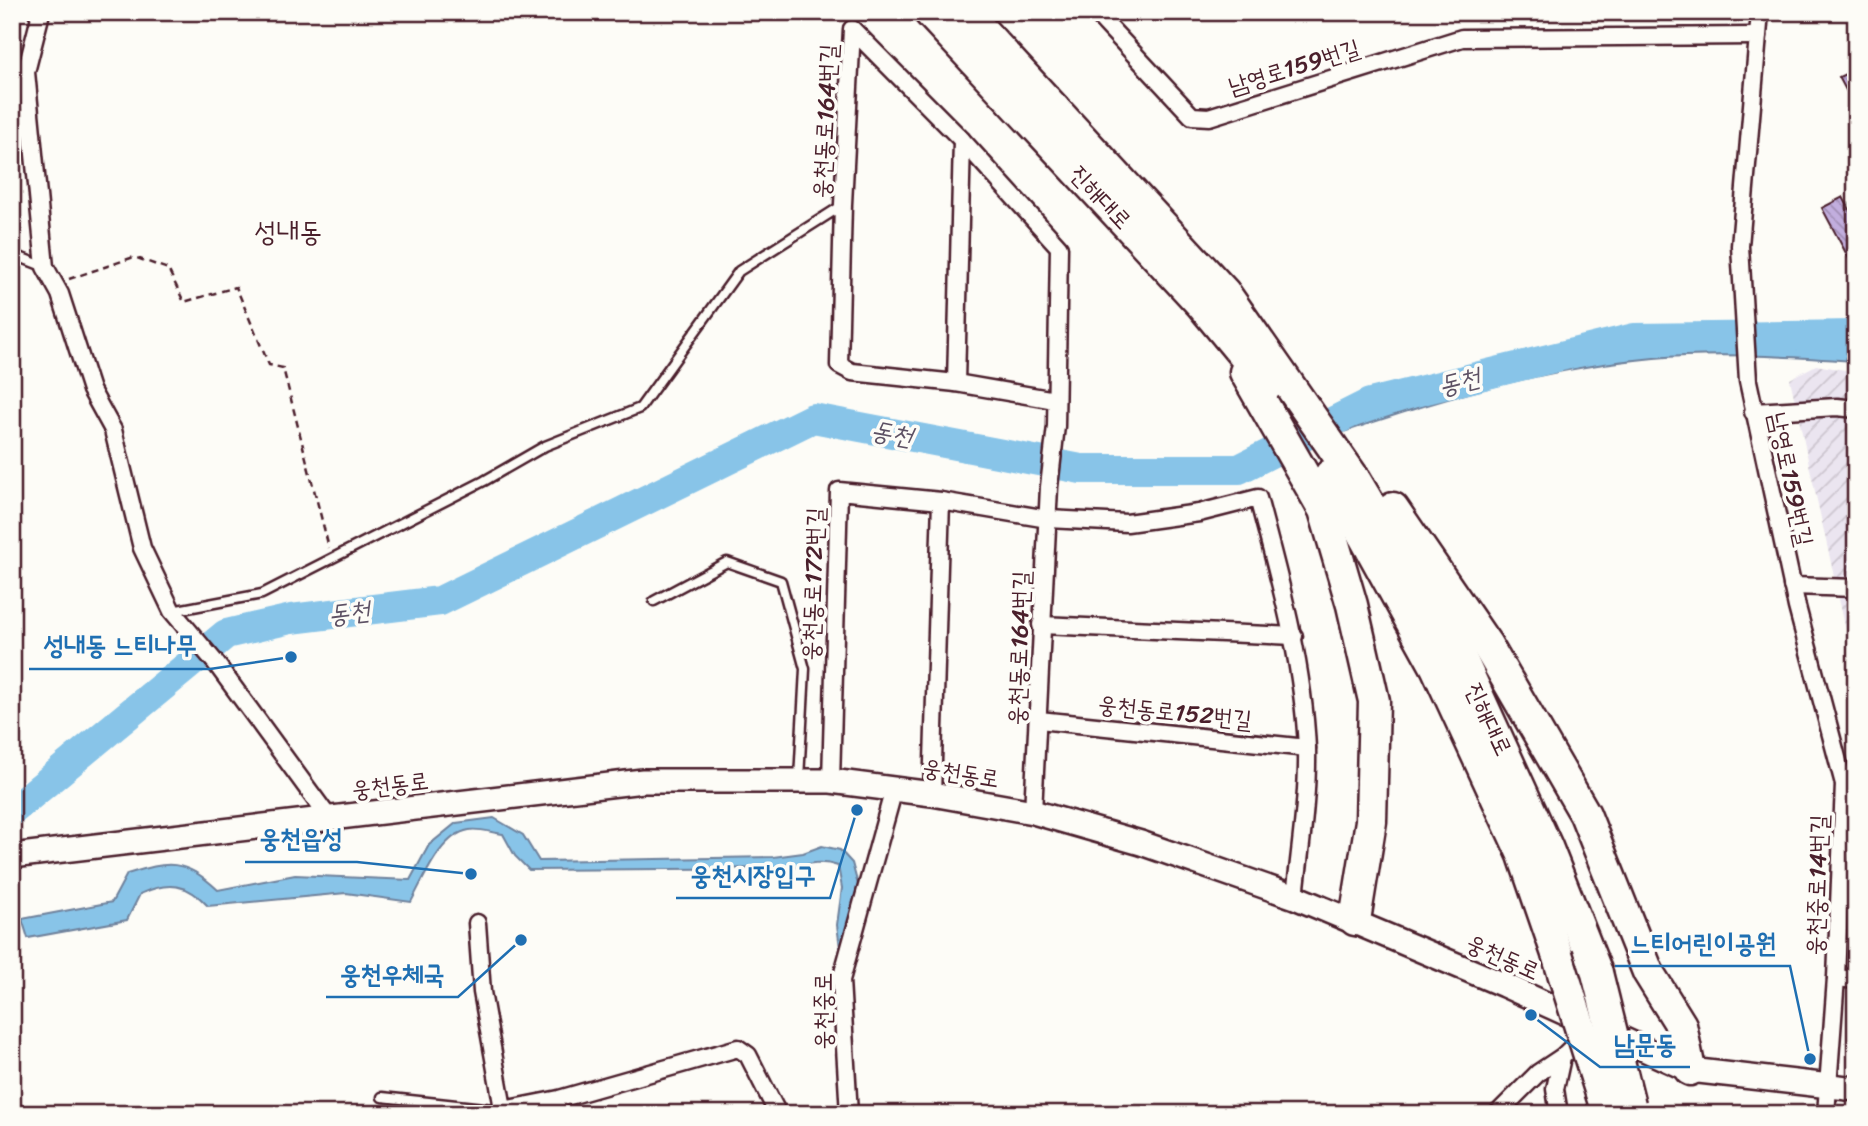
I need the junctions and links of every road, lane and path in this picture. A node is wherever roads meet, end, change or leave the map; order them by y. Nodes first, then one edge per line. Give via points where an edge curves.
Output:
1 (37, 12) edge
2 (929, 12) edge
3 (965, 12) edge
4 (1095, 12) edge
5 (1760, 12) edge
6 (1758, 36) junction
7 (962, 140) junction
8 (843, 204) junction
9 (12, 254) edge
10 (47, 270) junction
11 (1213, 299) junction
12 (956, 383) junction
13 (1280, 385) junction
14 (1055, 400) junction
15 (1856, 409) edge
16 (1753, 412) junction
17 (1313, 467) junction
18 (1361, 473) junction
19 (941, 501) junction
20 (1048, 519) junction
21 (332, 560) junction
22 (1792, 586) junction
23 (1856, 588) edge
24 (654, 601) dead end
25 (172, 611) junction
26 (1041, 625) junction
27 (1294, 636) junction
28 (1040, 720) junction
29 (1307, 748) junction
30 (831, 781) junction
31 (799, 782) junction
32 (1850, 784) edge
33 (894, 789) junction
34 (932, 793) junction
35 (1033, 811) junction
36 (329, 818) junction
37 (12, 856) edge
38 (1295, 897) junction
39 (1355, 920) junction
40 (477, 923) dead end
41 (1836, 978) junction
42 (1856, 979) edge
43 (1593, 1026) junction
44 (1562, 1058) junction
45 (1690, 1070) junction
46 (1827, 1086) junction
47 (1856, 1089) edge
48 (382, 1097) dead end
49 (1618, 1109) edge
50 (503, 1112) edge
51 (778, 1114) edge
52 (849, 1114) edge
53 (1497, 1114) edge
54 (1559, 1114) edge
55 (1826, 1114) edge

1 - 10 street via 40,17 26,72
2 - 11 highway, 진해대로
3 - 11 highway, 진해대로
4 - 6 street, 남영로159번길 via 1192,116 1209,117 1462,38
5 - 6 street
6 - 16 street, 남영로159번길 via 1740,246 1741,307
7 - 8 street, 웅천동로164번길 via 852,29
7 - 12 street
7 - 14 street, 웅천동로164번길 via 1059,247
8 - 12 street, 웅천동로164번길 via 839,365 852,372
8 - 21 lane via 739,271 640,408 545,446
9 - 10 lane
10 - 21 path via 69,279 134,257 168,269 184,302 236,287 269,365 283,368
10 - 25 street via 60,294 91,390 113,430 142,548
11 - 13 highway
11 - 13 highway
12 - 14 street, 웅천동로164번길
13 - 17 highway
13 - 18 highway
14 - 20 street, 웅천동로164번길
15 - 16 street
16 - 22 street, 남영로159번길
17 - 39 highway via 1374,701 1371,821
17 - 49 highway, 진해대로, bridge via 1436,667 1523,855
18 - 45 highway via 1487,645 1585,814 1648,972 1681,1025
18 - 49 highway, 진해대로, bridge via 1460,656 1547,848 1597,973
19 - 20 street, 웅천동로172번길
19 - 30 street, 웅천동로172번길 via 839,491
19 - 34 street
20 - 26 street, 웅천동로164번길
20 - 27 street via 1127,523 1199,513 1258,498
21 - 25 lane via 262,594
22 - 23 street
22 - 32 street, 남영로159번길
24 - 31 lane via 727,562 781,581 805,669
25 - 36 street
26 - 27 street
26 - 28 street, 웅천동로164번길
27 - 29 street
28 - 29 street, 웅천동로152번길
28 - 35 street, 웅천동로164번길
29 - 38 street
30 - 31 main road, 웅천동로
30 - 33 main road, 웅천동로
31 - 36 main road, 웅천동로 via 643,781
32 - 41 street, 웅천중로14번길
33 - 34 main road, 웅천동로
33 - 52 street, 웅천중로 via 841,980
34 - 35 main road, 웅천동로
35 - 38 main road, 웅천동로
36 - 37 main road, 웅천동로
38 - 39 main road, 웅천동로
39 - 43 main road, 웅천동로
40 - 50 street via 482,992
41 - 42 street
41 - 46 street, 웅천중로14번길
43 - 44 street
43 - 45 main road, 웅천동로
44 - 53 street via 1538,1073
44 - 54 street via 1555,1089
45 - 46 main road, 웅천동로
46 - 47 main road, 웅천동로
46 - 55 street, 웅천중로14번길
48 - 50 lane
50 - 51 street via 738,1048 748,1055

